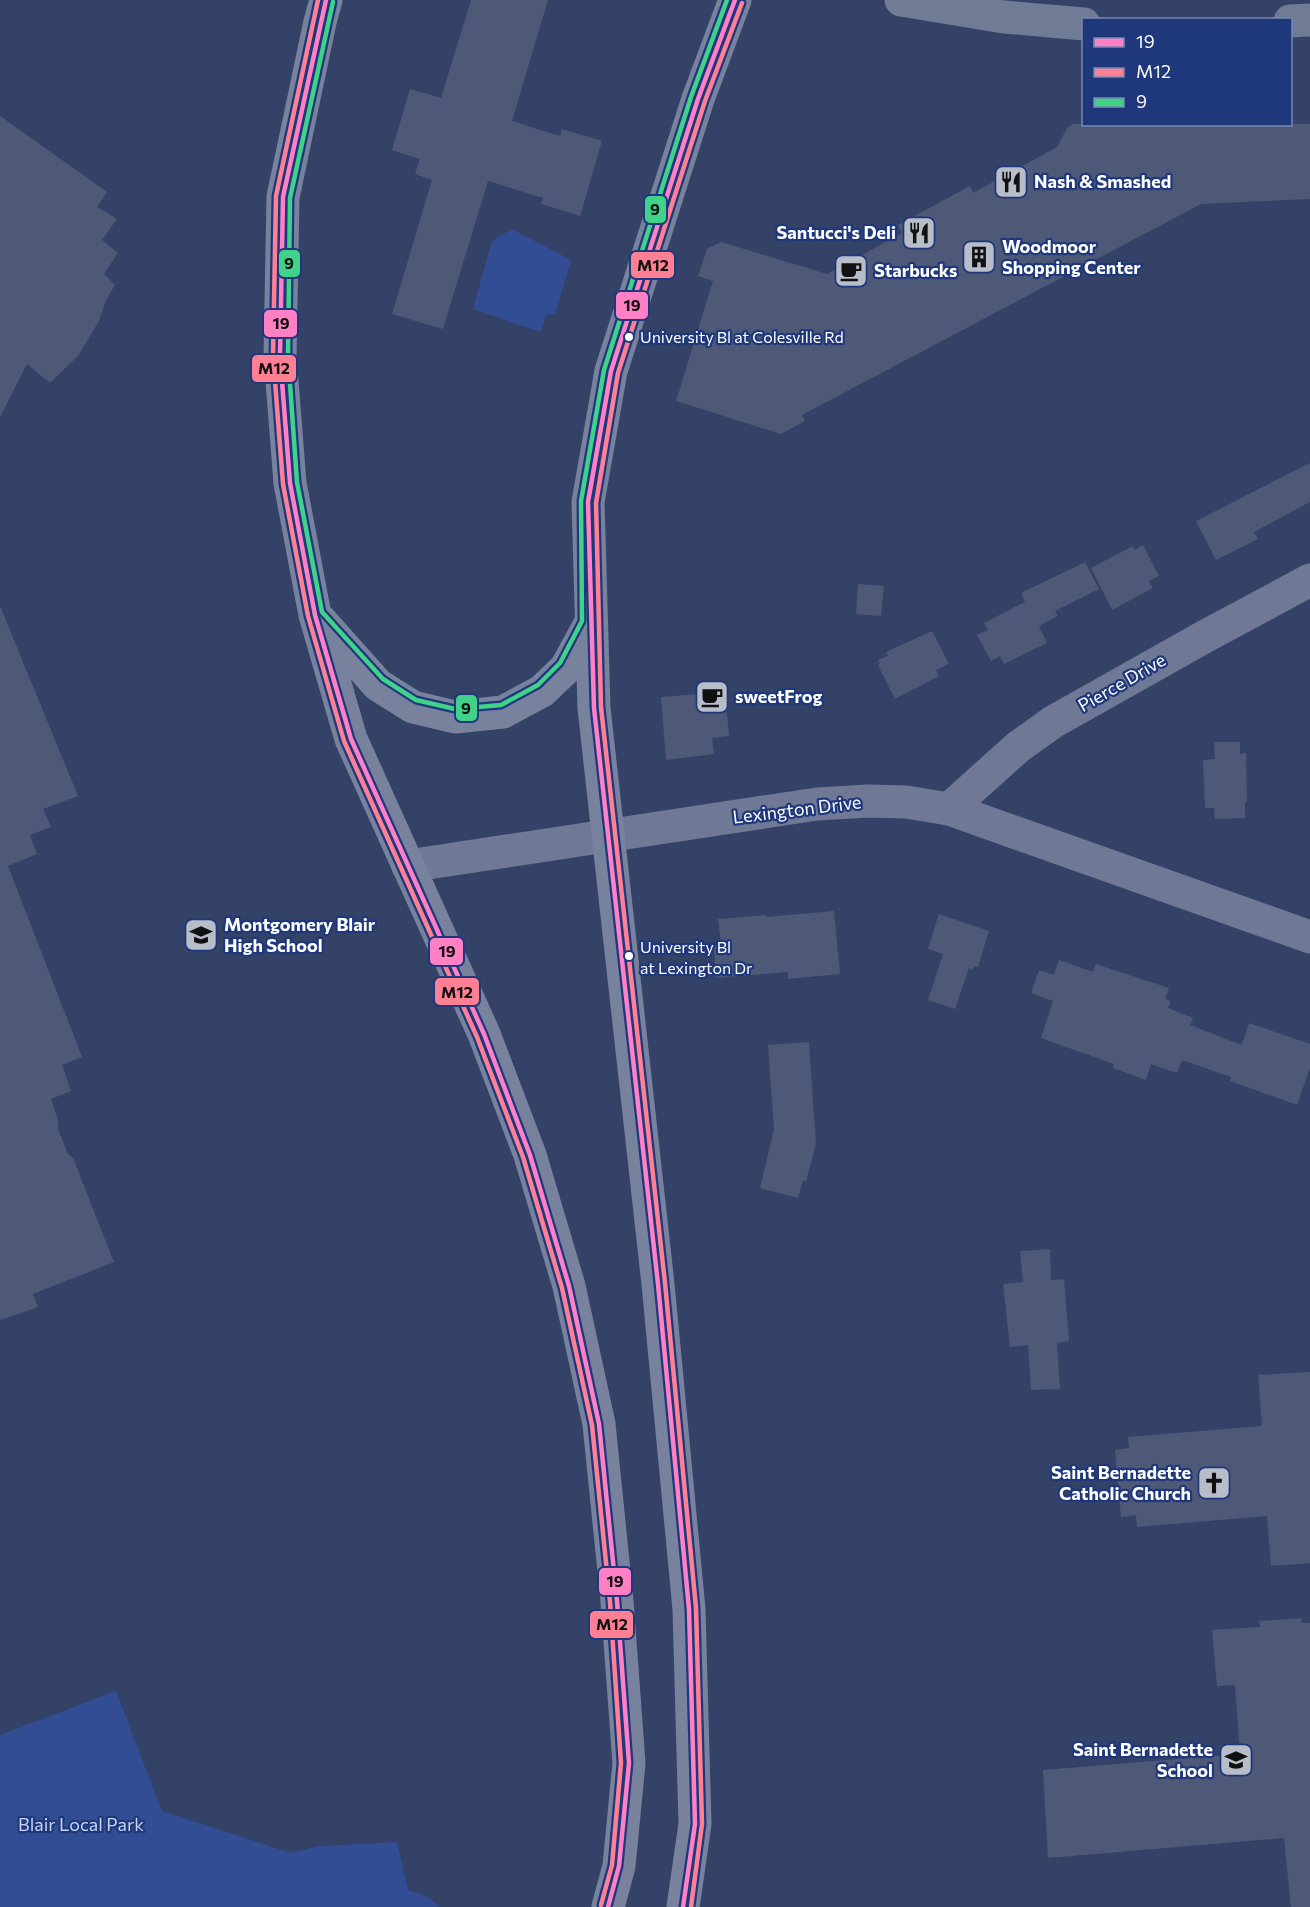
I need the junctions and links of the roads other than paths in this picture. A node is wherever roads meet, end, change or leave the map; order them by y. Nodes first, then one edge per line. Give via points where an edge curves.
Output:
1 (326, 0) edge
2 (735, 0) edge
3 (901, 0) edge
4 (1310, 20) edge
5 (1292, 21) edge
6 (1082, 24) edge
7 (1310, 580) edge
8 (315, 615) junction
9 (590, 623) junction
10 (949, 809) junction
11 (609, 836) junction
12 (408, 866) junction
13 (1310, 937) edge
14 (608, 1907) edge
15 (682, 1907) edge

1 - 8 main road via 284,197 280,356 290,483
2 - 9 main road via 698,99 611,371 588,502
3 - 6 highway via 1004,17
4 - 5 highway
7 - 10 street, Pierce Drive via 1053,722 1018,747
8 - 9 main road via 378,685 413,707 455,717 503,712 542,692 566,668
8 - 12 main road via 351,739
9 - 11 main road via 594,708
10 - 11 street, Lexington Drive via 906,802 817,804
10 - 13 street, Lexington Drive
11 - 12 street, Lexington Drive
11 - 15 main road via 689,1609 695,1824
12 - 14 main road via 484,1034 530,1155 569,1286 599,1424 629,1763 620,1866

